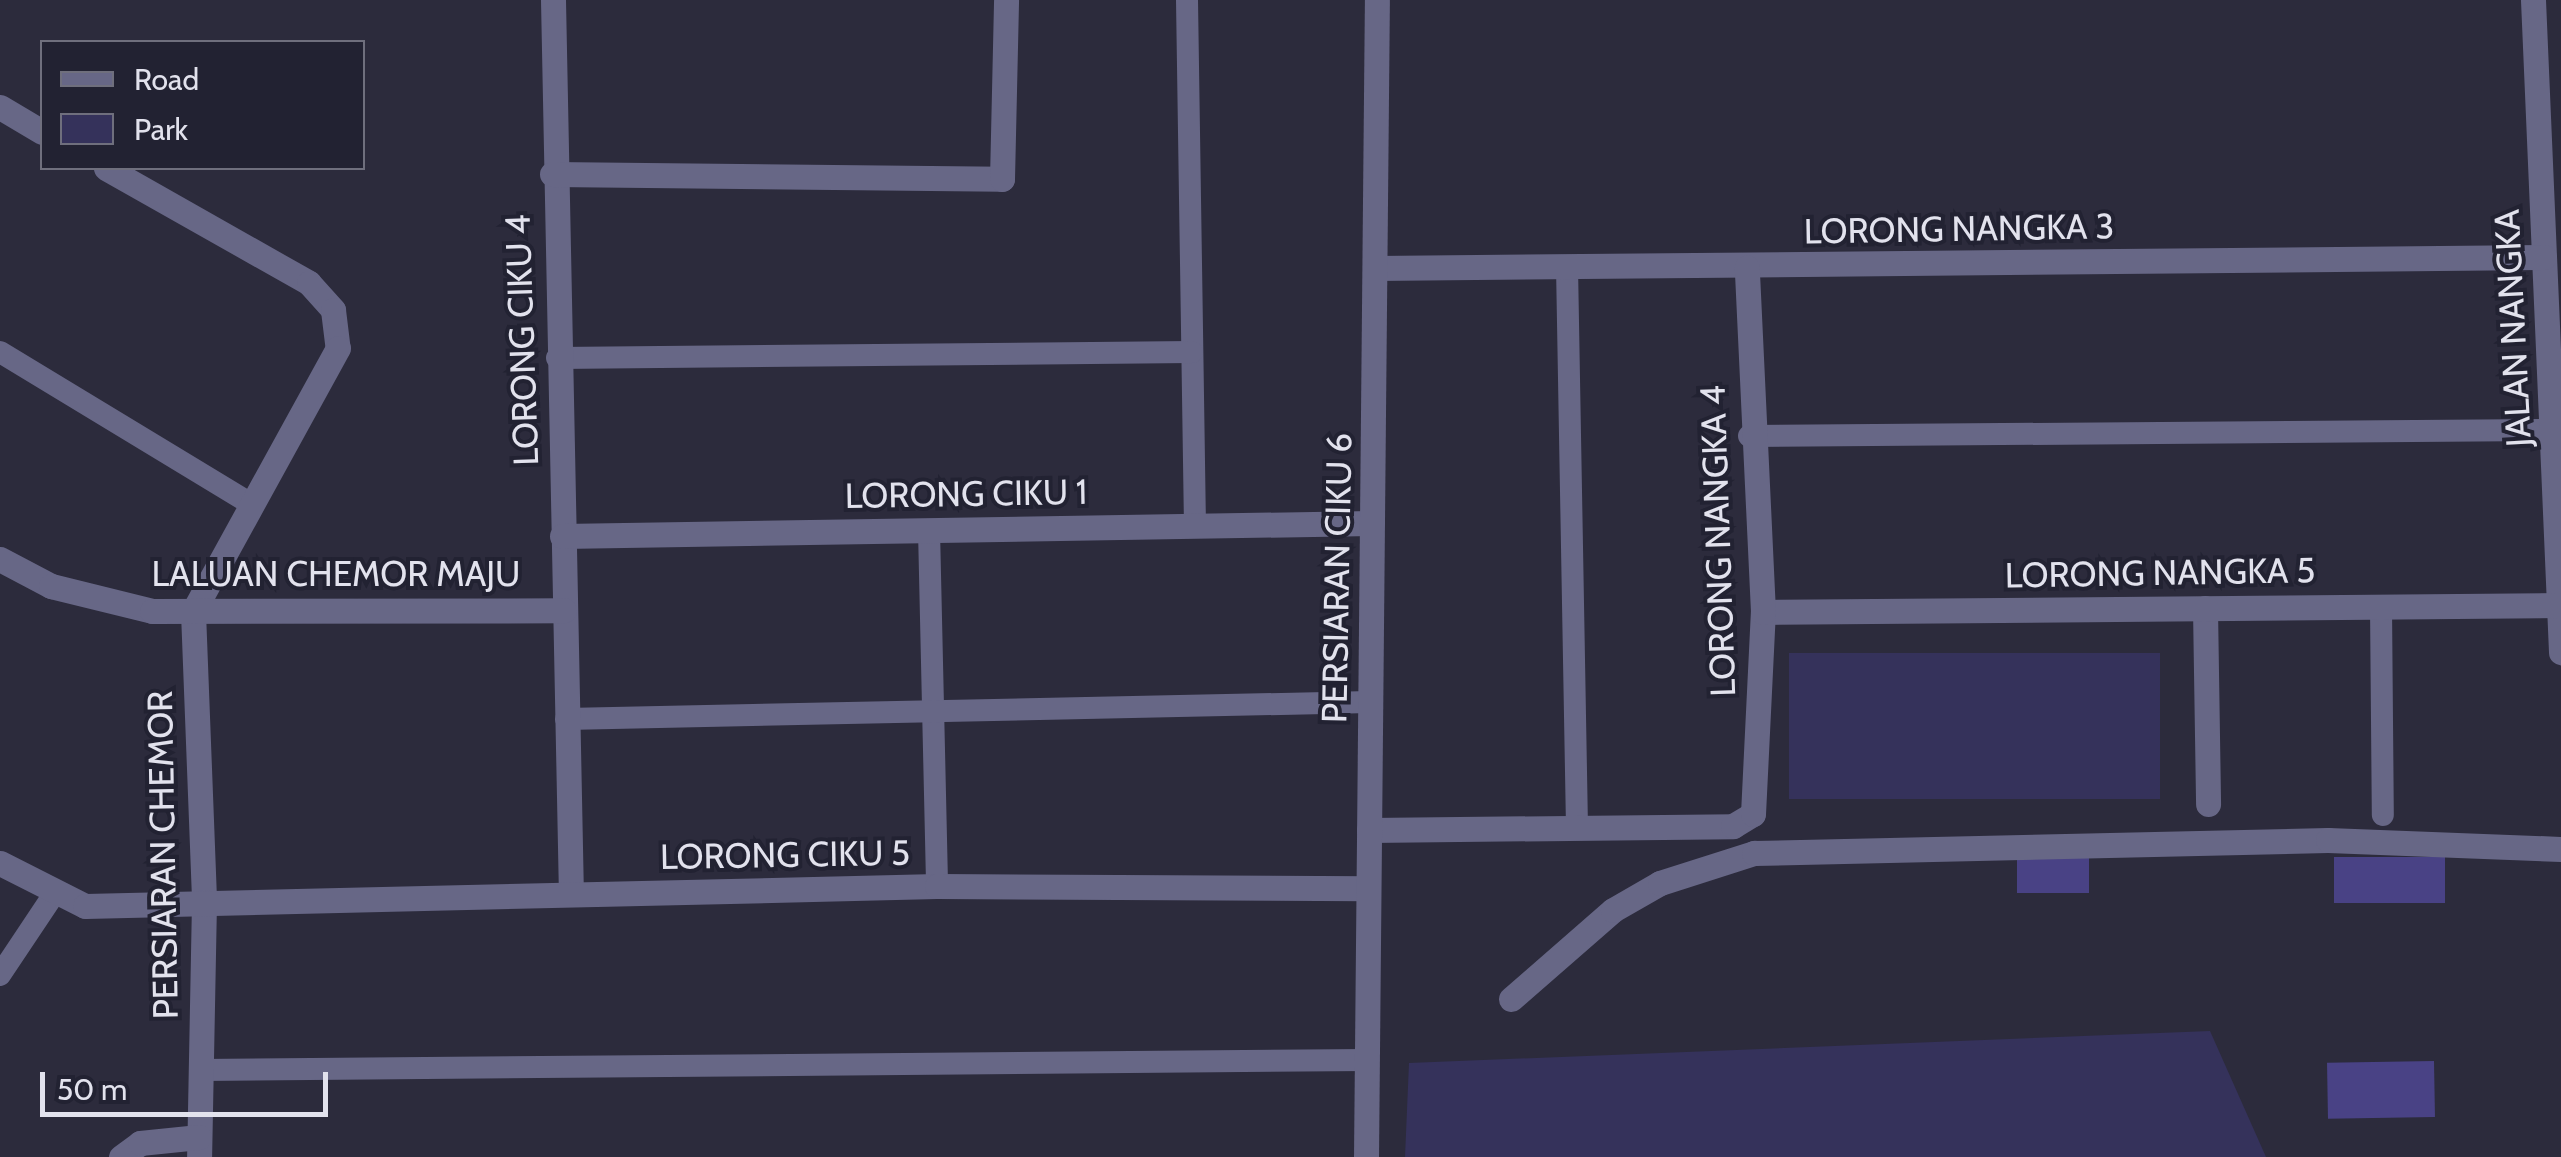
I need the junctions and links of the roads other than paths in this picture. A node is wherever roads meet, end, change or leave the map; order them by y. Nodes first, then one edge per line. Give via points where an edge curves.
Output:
1 (553, 0) edge
2 (1006, 0) edge
3 (1187, 0) edge
4 (1377, 0) edge
5 (2533, 0) edge
6 (0, 108) edge
7 (40, 131) edge
8 (2550, 132) edge
9 (110, 170) edge
10 (552, 174) junction
11 (2544, 257) junction
12 (1568, 266) junction
13 (1747, 267) junction
14 (1374, 268) junction
15 (0, 352) edge
16 (1192, 352) junction
17 (557, 358) junction
18 (2553, 430) junction
19 (1749, 436) junction
20 (248, 503) junction
21 (1372, 523) junction
22 (1195, 526) junction
23 (929, 530) junction
24 (562, 536) junction
25 (0, 559) edge
26 (2559, 604) edge
27 (2380, 606) junction
28 (2205, 608) junction
29 (564, 610) junction
30 (192, 612) junction
31 (1762, 612) junction
32 (2561, 652) edge
33 (1370, 702) junction
34 (934, 711) junction
35 (566, 719) junction
36 (2208, 804) dead end
37 (2383, 815) dead end
38 (1577, 828) junction
39 (1369, 830) junction
40 (2561, 849) edge
41 (0, 862) edge
42 (938, 886) junction
43 (1368, 888) junction
44 (571, 894) junction
45 (52, 897) junction
46 (204, 902) junction
47 (0, 975) edge
48 (1512, 999) dead end
49 (1366, 1060) junction
50 (201, 1070) junction
51 (199, 1147) edge
52 (121, 1157) edge
53 (1366, 1157) edge

1 - 10 street
2 - 10 street, LORONG CIKU 4 via 1002,179 980,186
3 - 16 lane
4 - 14 street, PERSIARAN CIKU 6
5 - 8 street, JALAN NANGKA
6 - 7 street
8 - 11 street, JALAN NANGKA
9 - 20 street via 309,283 334,310 338,348
10 - 17 street, LORONG CIKU 4
11 - 13 street, LORONG NANGKA 3
11 - 18 street, JALAN NANGKA
12 - 13 street, LORONG NANGKA 3
12 - 14 street, LORONG NANGKA 3
12 - 38 lane
13 - 19 street, LORONG NANGKA 4
14 - 21 street, PERSIARAN CIKU 6
15 - 20 lane
16 - 17 lane
16 - 22 lane
17 - 24 street, LORONG CIKU 4
18 - 19 lane
18 - 26 street, JALAN NANGKA
19 - 31 street, LORONG NANGKA 4
20 - 30 street
21 - 22 street, LORONG CIKU 1
21 - 33 street, PERSIARAN CIKU 6
22 - 23 street, LORONG CIKU 1
23 - 24 street, LORONG CIKU 1
23 - 34 lane
24 - 29 street, LORONG CIKU 4
25 - 30 street, LALUAN CHEMOR MAJU via 51,586 123,608
26 - 27 street, LORONG NANGKA 5
26 - 32 street, JALAN NANGKA
27 - 28 street, LORONG NANGKA 5
27 - 37 lane
28 - 31 street, LORONG NANGKA 5
28 - 36 street
29 - 30 street, LALUAN CHEMOR MAJU
29 - 35 street, LORONG CIKU 4
30 - 46 street, PERSIARAN CHEMOR
31 - 38 street, LORONG NANGKA 4 via 1753,814 1733,826
33 - 34 lane
33 - 39 street, PERSIARAN CIKU 6
34 - 35 lane
34 - 42 lane
35 - 44 street, LORONG CIKU 4
38 - 39 street
39 - 43 street, PERSIARAN CIKU 6
40 - 48 street via 2328,840 1754,853 1660,882 1614,910
41 - 45 street
42 - 43 street, LORONG CIKU 5
42 - 44 street, LORONG CIKU 5
43 - 49 street, PERSIARAN CIKU 6
44 - 46 street, LORONG CIKU 5
45 - 46 street, LORONG CIKU 5 via 85,906
45 - 47 lane
46 - 50 street, PERSIARAN CHEMOR
49 - 50 lane
49 - 53 street, PERSIARAN CIKU 6
50 - 51 street, PERSIARAN CHEMOR
51 - 52 street via 140,1143

